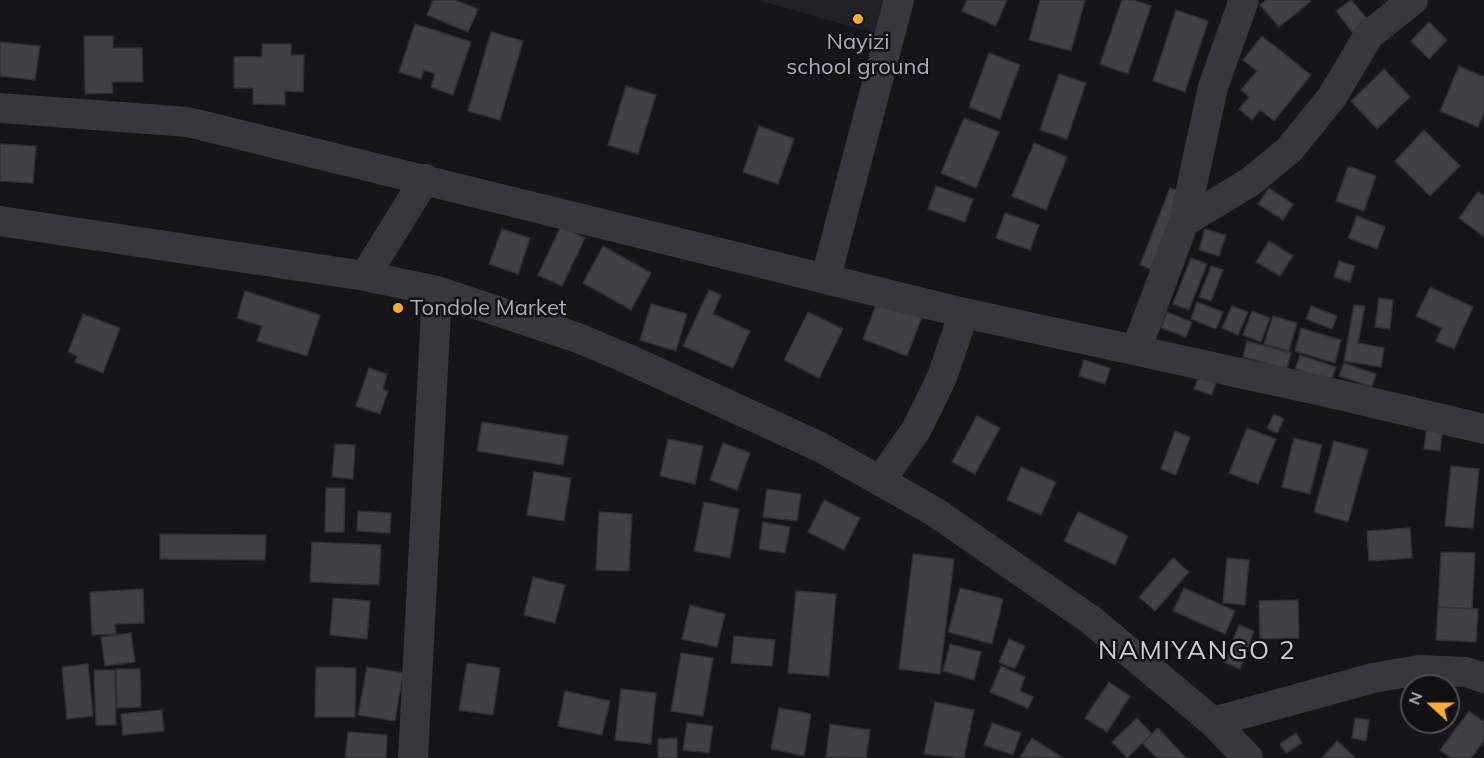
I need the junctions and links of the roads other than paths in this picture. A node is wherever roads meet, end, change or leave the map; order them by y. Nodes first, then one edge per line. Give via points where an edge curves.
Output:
1 (899, 0) edge
2 (1244, 0) edge
3 (1413, 0) edge
4 (0, 108) edge
5 (425, 179) junction
6 (0, 221) edge
7 (1184, 222) junction
8 (365, 276) junction
9 (826, 277) junction
10 (437, 291) junction
11 (964, 313) junction
12 (1136, 350) junction
13 (1484, 429) edge
14 (880, 481) junction
15 (1484, 678) edge
16 (1213, 722) junction
17 (413, 758) edge
18 (1248, 758) edge

1 - 9 street
2 - 7 street via 1213,87
3 - 7 street via 1369,35 1332,98 1289,150 1250,182
4 - 5 street via 188,122
5 - 8 street
5 - 9 street
6 - 8 street
7 - 12 street
8 - 10 street
9 - 11 street
10 - 14 street via 578,338 628,359 820,447
10 - 17 street
11 - 12 street
11 - 14 street via 942,377 916,430
12 - 13 street
14 - 16 street via 935,512 1081,613
15 - 16 street via 1466,672 1419,670 1373,678
16 - 18 street

